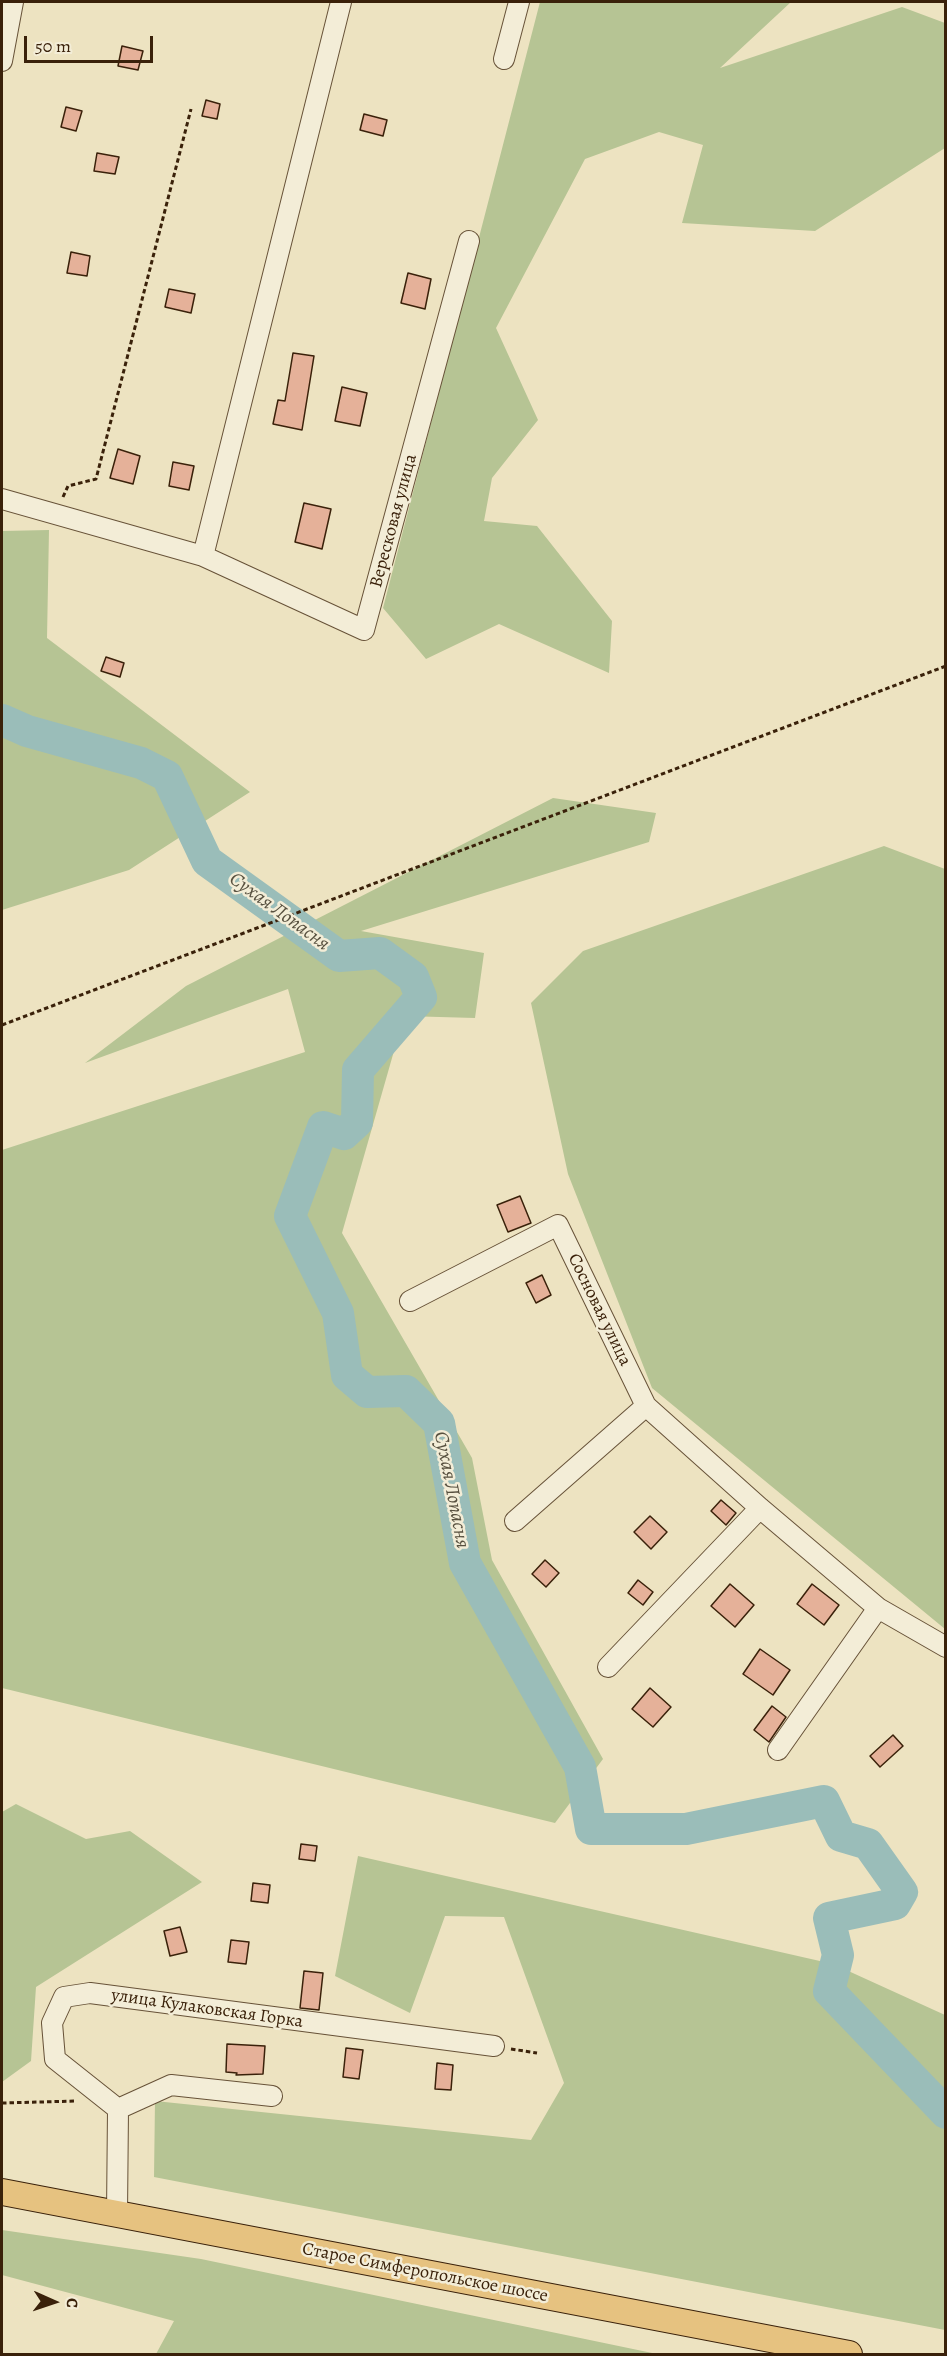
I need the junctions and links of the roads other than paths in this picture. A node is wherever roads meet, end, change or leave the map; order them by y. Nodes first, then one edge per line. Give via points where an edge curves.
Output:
1 (13, 2) edge
2 (341, 2) edge
3 (519, 2) edge
4 (504, 59) dead end
5 (2, 61) edge
6 (470, 241) dead end
7 (2, 499) edge
8 (203, 556) junction
9 (410, 1301) dead end
10 (646, 1406) junction
11 (760, 1508) junction
12 (515, 1521) dead end
13 (878, 1608) junction
14 (945, 1647) edge
15 (608, 1667) dead end
16 (778, 1750) dead end
17 (494, 2046) road end
18 (272, 2096) dead end
19 (112, 2104) junction
20 (2, 2192) edge
21 (117, 2214) junction
22 (849, 2355) edge

1 - 5 street
2 - 8 street
3 - 4 street
6 - 8 street, Вересковая улица via 364,630
7 - 8 street, Вересковая улица
9 - 10 street, Сосновая улица via 558,1225
10 - 11 street, Сосновая улица
10 - 12 street
11 - 13 street, Сосновая улица
11 - 15 street
13 - 14 street, Сосновая улица
13 - 16 street
17 - 19 street, улица Кулаковская Горка via 90,1993 64,1996 52,2023 55,2059
18 - 19 street via 171,2085
19 - 21 street
20 - 21 main road, Старое Симферопольское шоссе
21 - 22 main road, Старое Симферопольское шоссе

